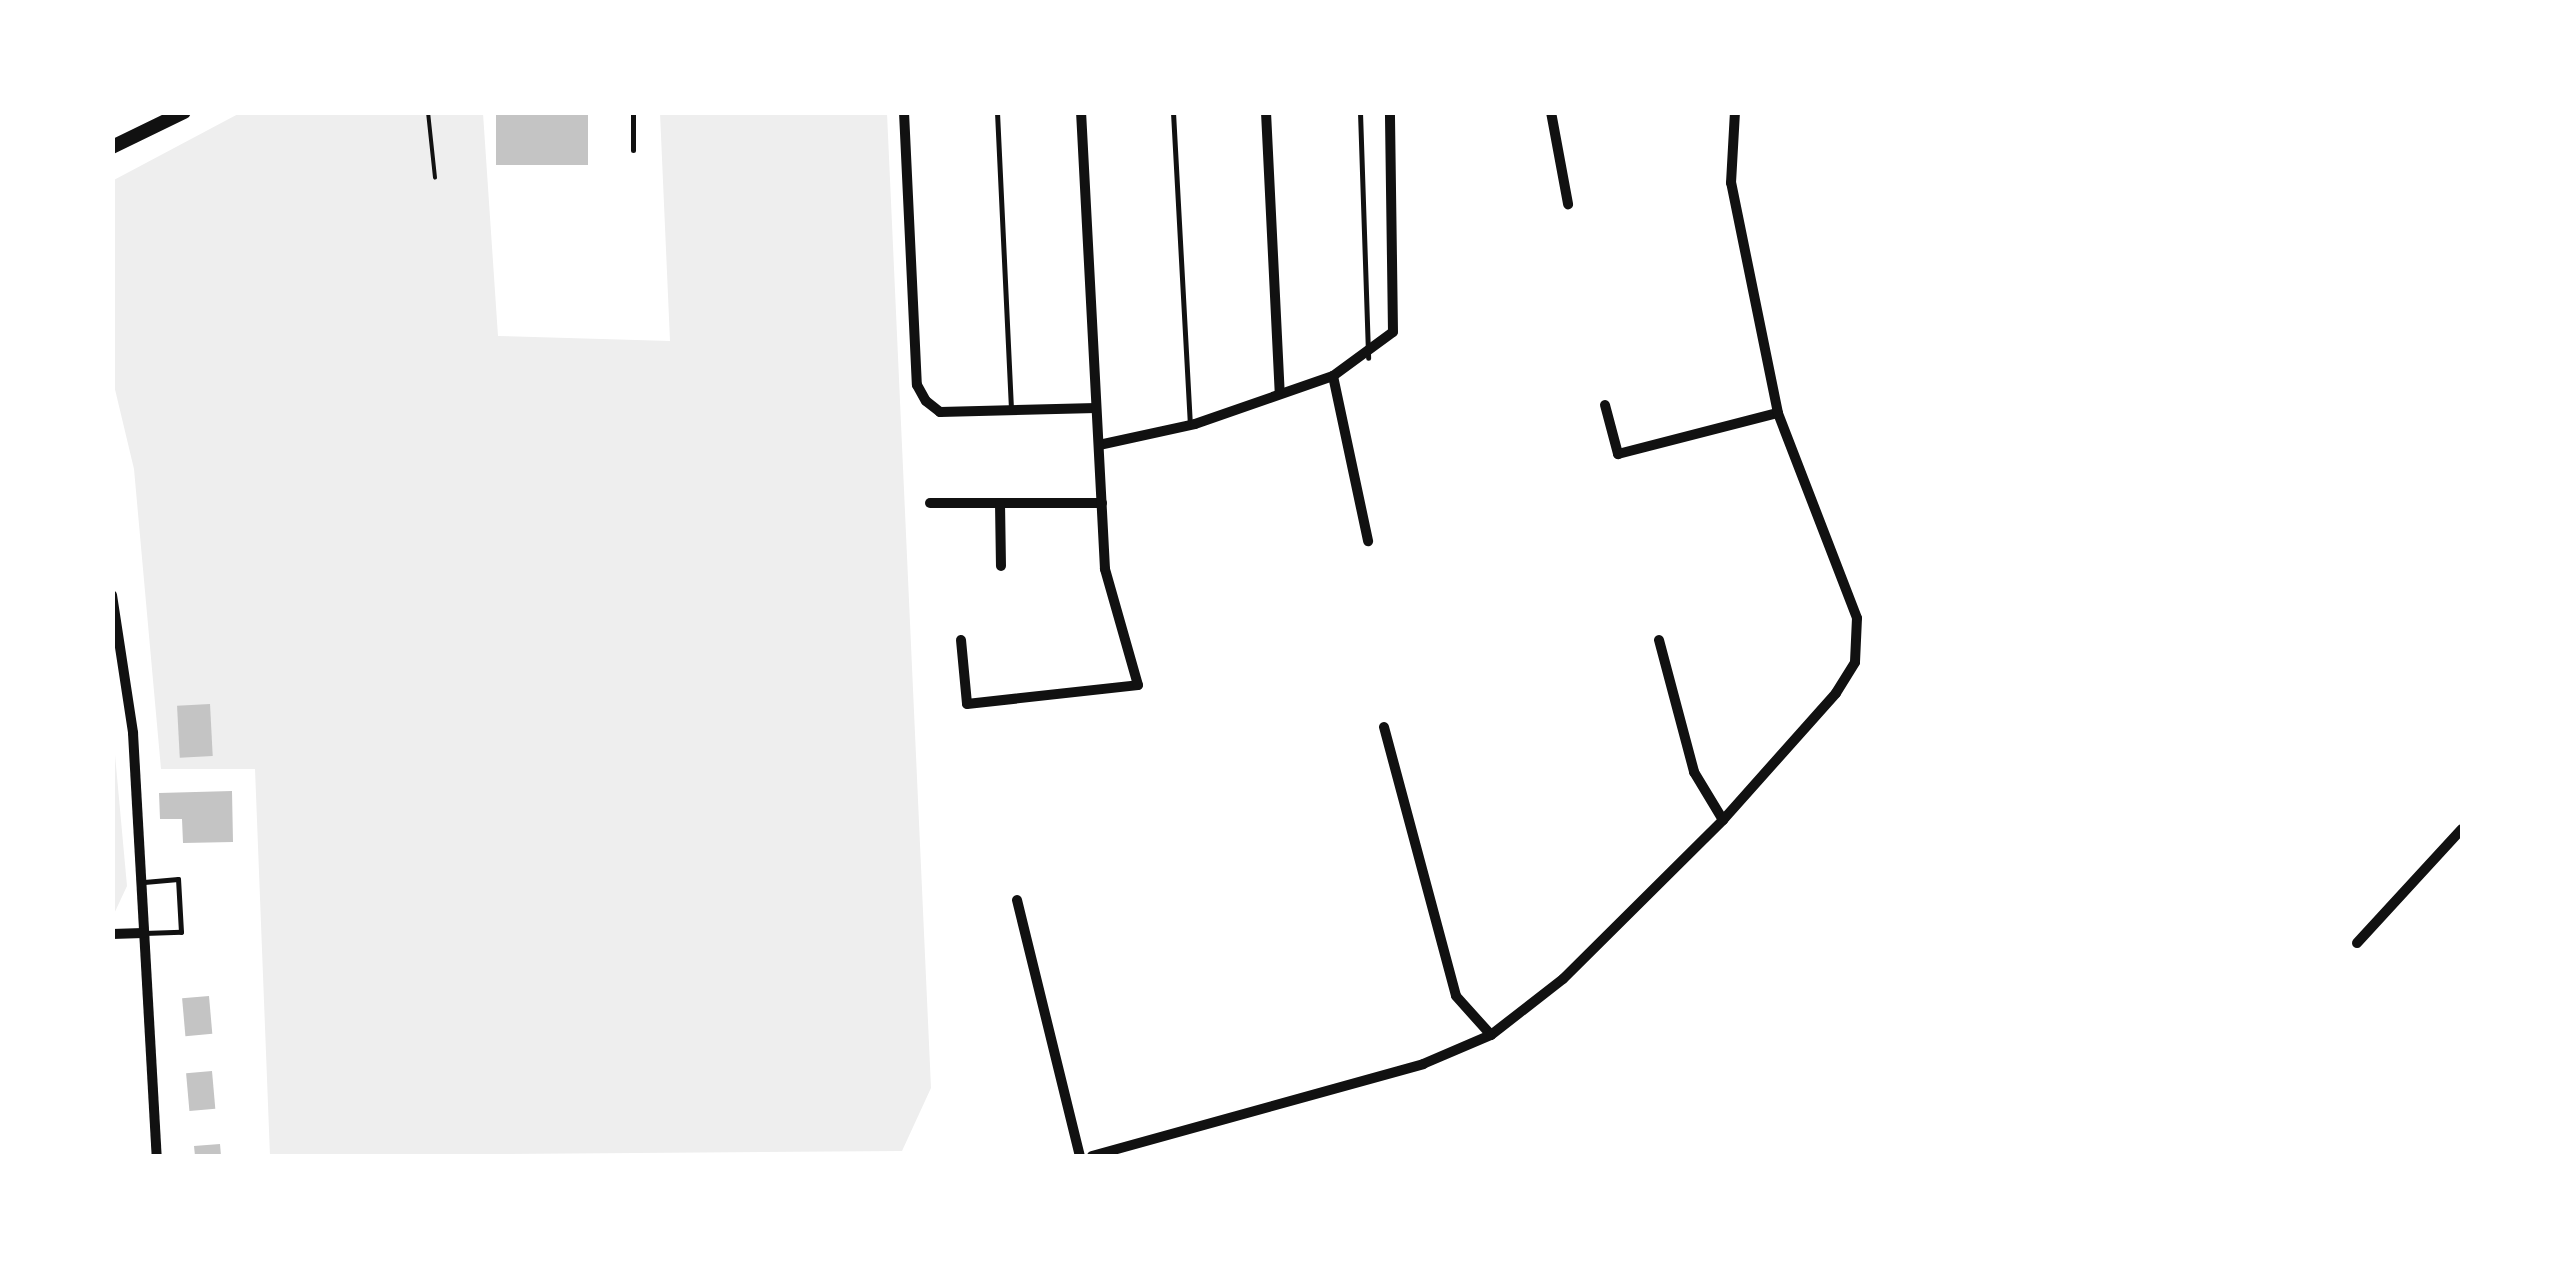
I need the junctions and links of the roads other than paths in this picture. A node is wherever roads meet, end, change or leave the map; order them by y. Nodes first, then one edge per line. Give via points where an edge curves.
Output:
1 (153, 112) edge
2 (184, 112) edge
3 (633, 112) edge
4 (904, 112) edge
5 (998, 112) edge
6 (1081, 112) edge
7 (1173, 112) edge
8 (1266, 112) edge
9 (1360, 112) edge
10 (1390, 112) edge
11 (1551, 112) edge
12 (1735, 112) edge
13 (156, 129) junction
14 (112, 147) edge
15 (634, 150) dead end
16 (1568, 204) dead end
17 (1368, 358) junction
18 (1333, 376) junction
19 (1280, 394) junction
20 (1605, 405) dead end
21 (1096, 408) junction
22 (1011, 410) junction
23 (1778, 413) junction
24 (1190, 425) junction
25 (1099, 445) junction
26 (930, 503) dead end
27 (1000, 503) junction
28 (1102, 503) junction
29 (1368, 541) dead end
30 (1001, 566) dead end
31 (112, 595) edge
32 (961, 640) dead end
33 (1659, 640) dead end
34 (118, 647) edge
35 (1384, 726) dead end
36 (1723, 820) junction
37 (2462, 829) edge
38 (141, 882) junction
39 (1017, 900) dead end
40 (143, 933) junction
41 (112, 934) edge
42 (2357, 942) dead end
43 (1492, 1035) junction
44 (157, 1156) edge
45 (1080, 1156) edge
46 (1092, 1156) edge

1 - 13 street
2 - 13 street
3 - 15 lane
4 - 22 street via 917,385 940,412
5 - 22 lane
6 - 21 street
7 - 24 lane
8 - 19 street
9 - 17 lane
10 - 17 street via 1394,332
11 - 16 street
12 - 23 street via 1731,183
13 - 14 street
17 - 18 street
18 - 19 street
18 - 29 street
19 - 24 street
20 - 23 street via 1618,454
21 - 22 street
21 - 25 street
23 - 36 street via 1857,618 1854,662
24 - 25 street
25 - 28 street
26 - 27 street
27 - 28 street
27 - 30 street
28 - 32 street via 1105,569 1138,685 967,704
31 - 34 street
33 - 36 street via 1694,772
34 - 38 street
35 - 43 street via 1456,996
36 - 43 street via 1563,979
37 - 42 street
38 - 40 street
38 - 40 lane via 178,879 180,914 180,932
39 - 45 street
40 - 41 street
40 - 44 street
43 - 46 street via 1423,1064

